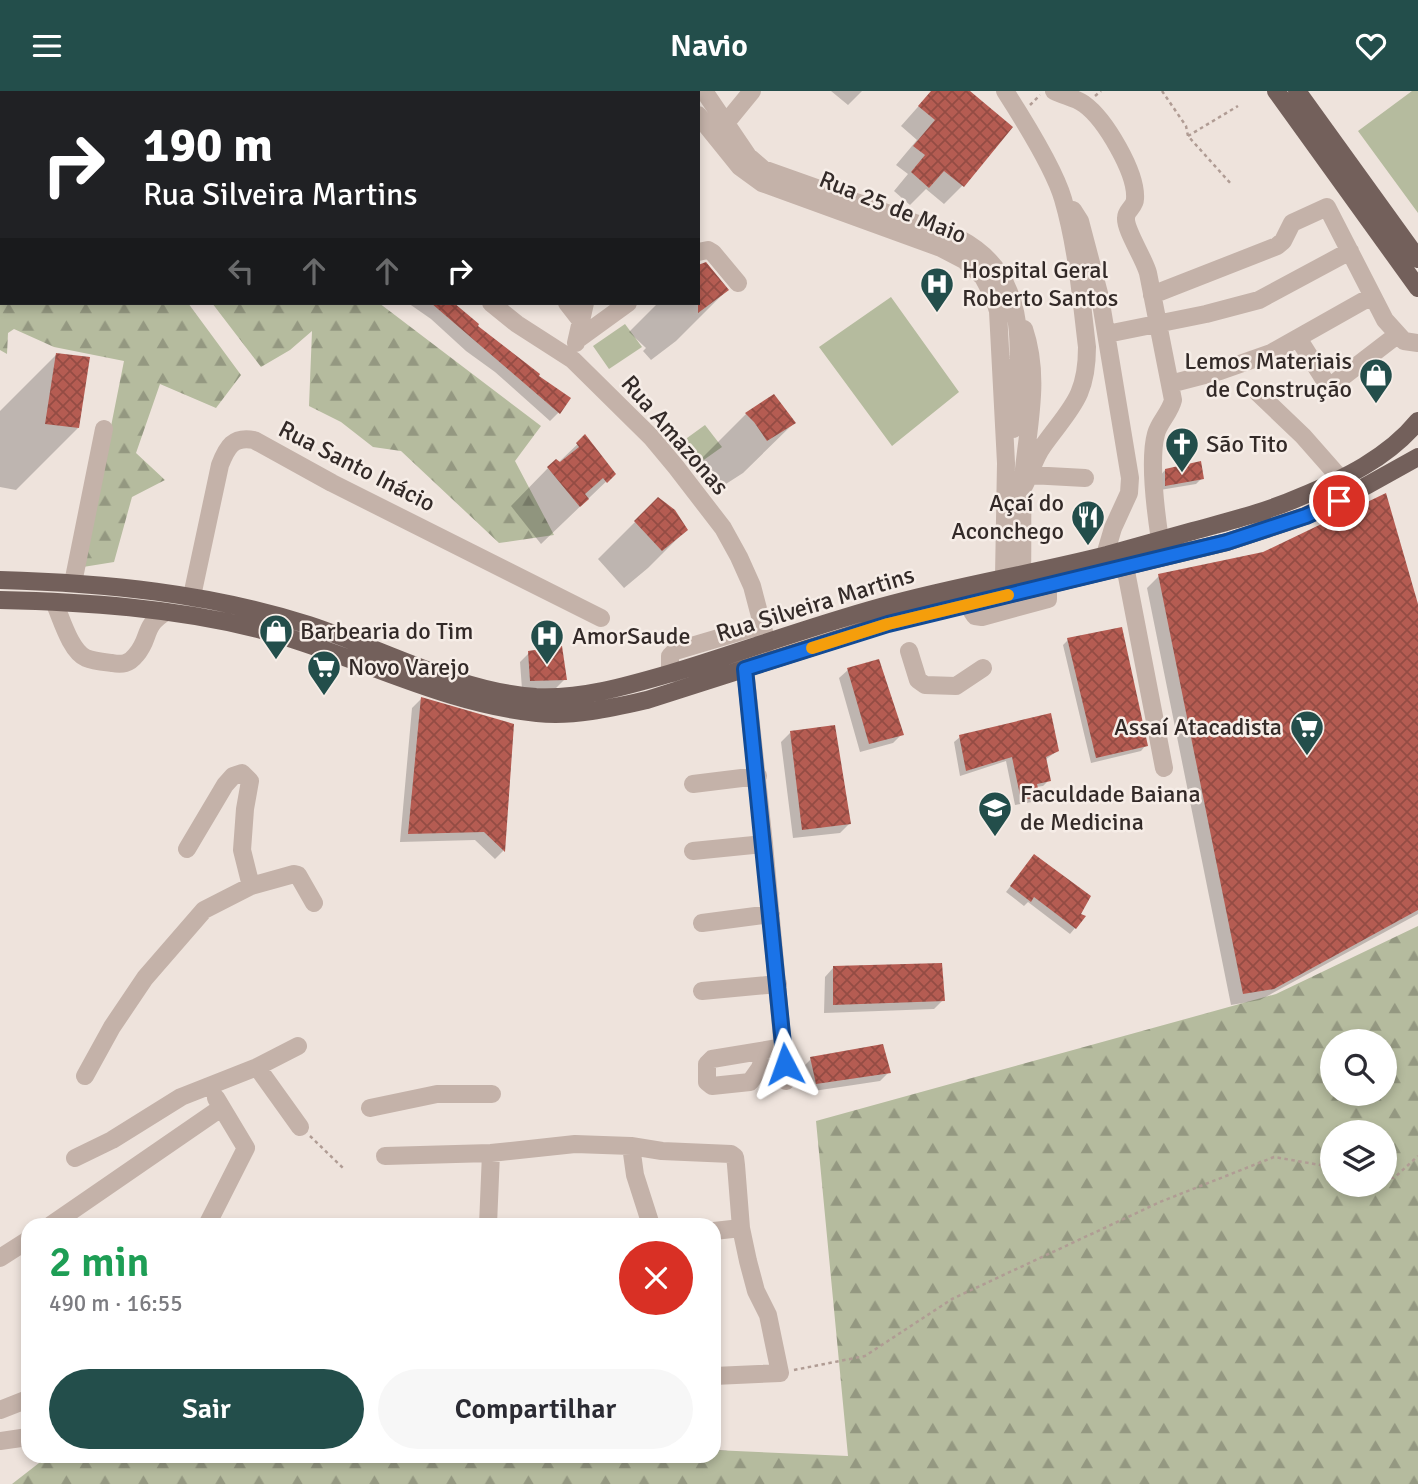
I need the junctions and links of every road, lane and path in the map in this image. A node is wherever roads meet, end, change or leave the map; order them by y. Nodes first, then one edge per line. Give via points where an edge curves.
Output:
1 (704, 91) edge
2 (752, 91) edge
3 (1004, 91) edge
4 (1054, 91) edge
5 (1161, 91) edge
6 (1276, 91) edge
7 (1297, 91) edge
8 (1238, 106) dead end
9 (700, 117) edge
10 (725, 124) junction
11 (1188, 137) junction
12 (1232, 185) dead end
13 (1062, 197) junction
14 (700, 251) edge
15 (1350, 251) junction
16 (1418, 259) edge
17 (738, 283) dead end
18 (1418, 288) edge
19 (1152, 295) junction
20 (1372, 296) junction
21 (493, 305) edge
22 (569, 305) edge
23 (585, 305) edge
24 (625, 305) edge
25 (1015, 311) junction
26 (581, 321) junction
27 (1157, 323) junction
28 (1107, 334) junction
29 (1397, 335) junction
30 (1297, 338) junction
31 (577, 340) junction
32 (1418, 343) edge
33 (573, 360) junction
34 (1170, 384) junction
35 (1258, 393) dead end
36 (1418, 421) edge
37 (103, 429) dead end
38 (1418, 457) edge
39 (1006, 463) junction
40 (1085, 478) dead end
41 (1340, 478) junction
42 (1021, 487) junction
43 (1160, 540) junction
44 (1105, 555) junction
45 (1125, 566) junction
46 (1022, 572) junction
47 (1004, 577) junction
48 (0, 580) edge
49 (73, 583) junction
50 (1048, 585) junction
51 (1012, 595) junction
52 (192, 596) junction
53 (0, 600) edge
54 (54, 602) junction
55 (967, 604) junction
56 (166, 612) junction
57 (601, 618) dead end
58 (763, 625) junction
59 (767, 643) junction
60 (909, 651) dead end
61 (983, 668) dead end
62 (745, 669) junction
63 (670, 673) junction
64 (1164, 768) dead end
65 (758, 776) junction
66 (692, 784) dead end
67 (764, 844) junction
68 (187, 849) dead end
69 (693, 851) dead end
70 (251, 886) junction
71 (314, 903) dead end
72 (771, 914) junction
73 (702, 923) dead end
74 (778, 984) junction
75 (702, 991) dead end
76 (298, 1046) dead end
77 (784, 1047) junction
78 (765, 1052) dead end
79 (257, 1067) junction
80 (85, 1076) dead end
81 (786, 1081) dead end
82 (210, 1086) junction
83 (492, 1094) dead end
84 (221, 1108) junction
85 (370, 1108) dead end
86 (300, 1127) joint
87 (631, 1146) junction
88 (491, 1153) junction
89 (385, 1156) dead end
90 (1418, 1156) edge
91 (75, 1159) dead end
92 (1320, 1165) edge
93 (343, 1168) dead end
94 (1397, 1175) edge
95 (61, 1218) edge
96 (211, 1218) edge
97 (488, 1218) edge
98 (649, 1218) edge
99 (741, 1228) junction
100 (721, 1230) edge
101 (21, 1244) edge
102 (0, 1258) edge
103 (780, 1373) junction
104 (721, 1376) edge
105 (21, 1400) edge
106 (2, 1404) edge
107 (21, 1438) edge
108 (0, 1441) edge

1 - 10 street
2 - 10 street
3 - 13 street, Rua 25 de Maio
4 - 19 street via 1084,104 1112,135 1124,159 1135,199 1126,221 1143,256
5 - 11 path
6 - 18 main road
7 - 16 main road
8 - 11 path
9 - 39 street, Rua 25 de Maio via 740,167 762,183 941,249 964,260 983,277 998,311
10 - 25 street via 763,169 970,244 999,269
11 - 12 path
13 - 28 street via 1080,221
13 - 42 street, Rua 25 de Maio via 1087,363 1080,393
14 - 17 street via 713,253
15 - 19 street via 1327,207 1292,223 1277,246
15 - 20 street
15 - 27 street via 1259,300
19 - 27 street
20 - 29 street
20 - 30 street
21 - 33 street, Rua Amazonas
22 - 26 street
23 - 26 street
24 - 31 street
25 - 39 street via 1017,380
25 - 42 street via 1025,331 1034,380
26 - 31 street
27 - 28 street
27 - 34 street
28 - 44 street via 1130,478 1129,493
29 - 30 street via 1332,384 1325,381
29 - 32 street
30 - 34 street via 1271,353
31 - 33 street
33 - 58 street, Rua Amazonas via 651,437 723,528 752,586
34 - 43 street via 1173,400 1158,427 1154,446
35 - 41 street
36 - 41 main road, Rua Silveira Martins via 1400,442
37 - 49 street
38 - 45 main road, Rua Silveira Martins via 1306,516 1227,542
39 - 42 street, Rua 25 de Maio
40 - 42 street
41 - 43 main road, Rua Silveira Martins via 1250,515
42 - 46 street, Rua 25 de Maio
42 - 47 street, Rua 25 de Maio
43 - 44 main road, Rua Silveira Martins
44 - 46 main road, Rua Silveira Martins
45 - 50 main road, Rua Silveira Martins
45 - 64 street
46 - 47 main road, Rua Silveira Martins
47 - 51 street, Rua 25 de Maio
47 - 59 main road, Rua Silveira Martins via 882,607
48 - 49 main road, Rua Silveira Martins
49 - 52 main road, Rua Silveira Martins
50 - 51 main road, Rua Silveira Martins
50 - 55 street via 1048,599 982,618
51 - 55 main road, Rua Silveira Martins
52 - 57 street, Rua Santo Inácio via 220,465 226,449 243,438
52 - 63 main road, Rua Silveira Martins via 312,626 466,682 534,697 585,695
53 - 54 main road, Rua Silveira Martins
54 - 56 main road, Rua Silveira Martins
54 - 56 street via 81,655 121,664 137,655 150,624
55 - 62 main road, Rua Silveira Martins
56 - 62 main road, Rua Silveira Martins via 257,628 467,700 539,713 613,708
58 - 59 street, Rua Amazonas
58 - 63 street via 675,651 670,656
59 - 63 main road, Rua Silveira Martins
60 - 61 street via 918,680 925,685 956,686
62 - 65 street
65 - 66 street
65 - 67 street
67 - 69 street
67 - 72 street
68 - 70 street via 225,785 242,773 250,781 242,850
70 - 71 street via 298,875
70 - 80 street via 204,909 175,941 112,1027
72 - 73 street
72 - 74 street
74 - 75 street
74 - 77 street
76 - 79 street
77 - 78 street
77 - 81 street
79 - 82 street
79 - 86 street
82 - 84 street
82 - 91 street via 181,1097
83 - 85 street via 437,1094
84 - 95 street
84 - 96 street via 246,1148
86 - 93 path
87 - 88 street via 575,1145
87 - 98 street
87 - 99 street via 731,1154 735,1157
88 - 89 street
88 - 97 street
90 - 94 path
92 - 103 path via 1274,1157 1160,1202 953,1299 865,1356
99 - 100 street
99 - 103 street
101 - 102 street
103 - 104 street
105 - 106 street
107 - 108 street

